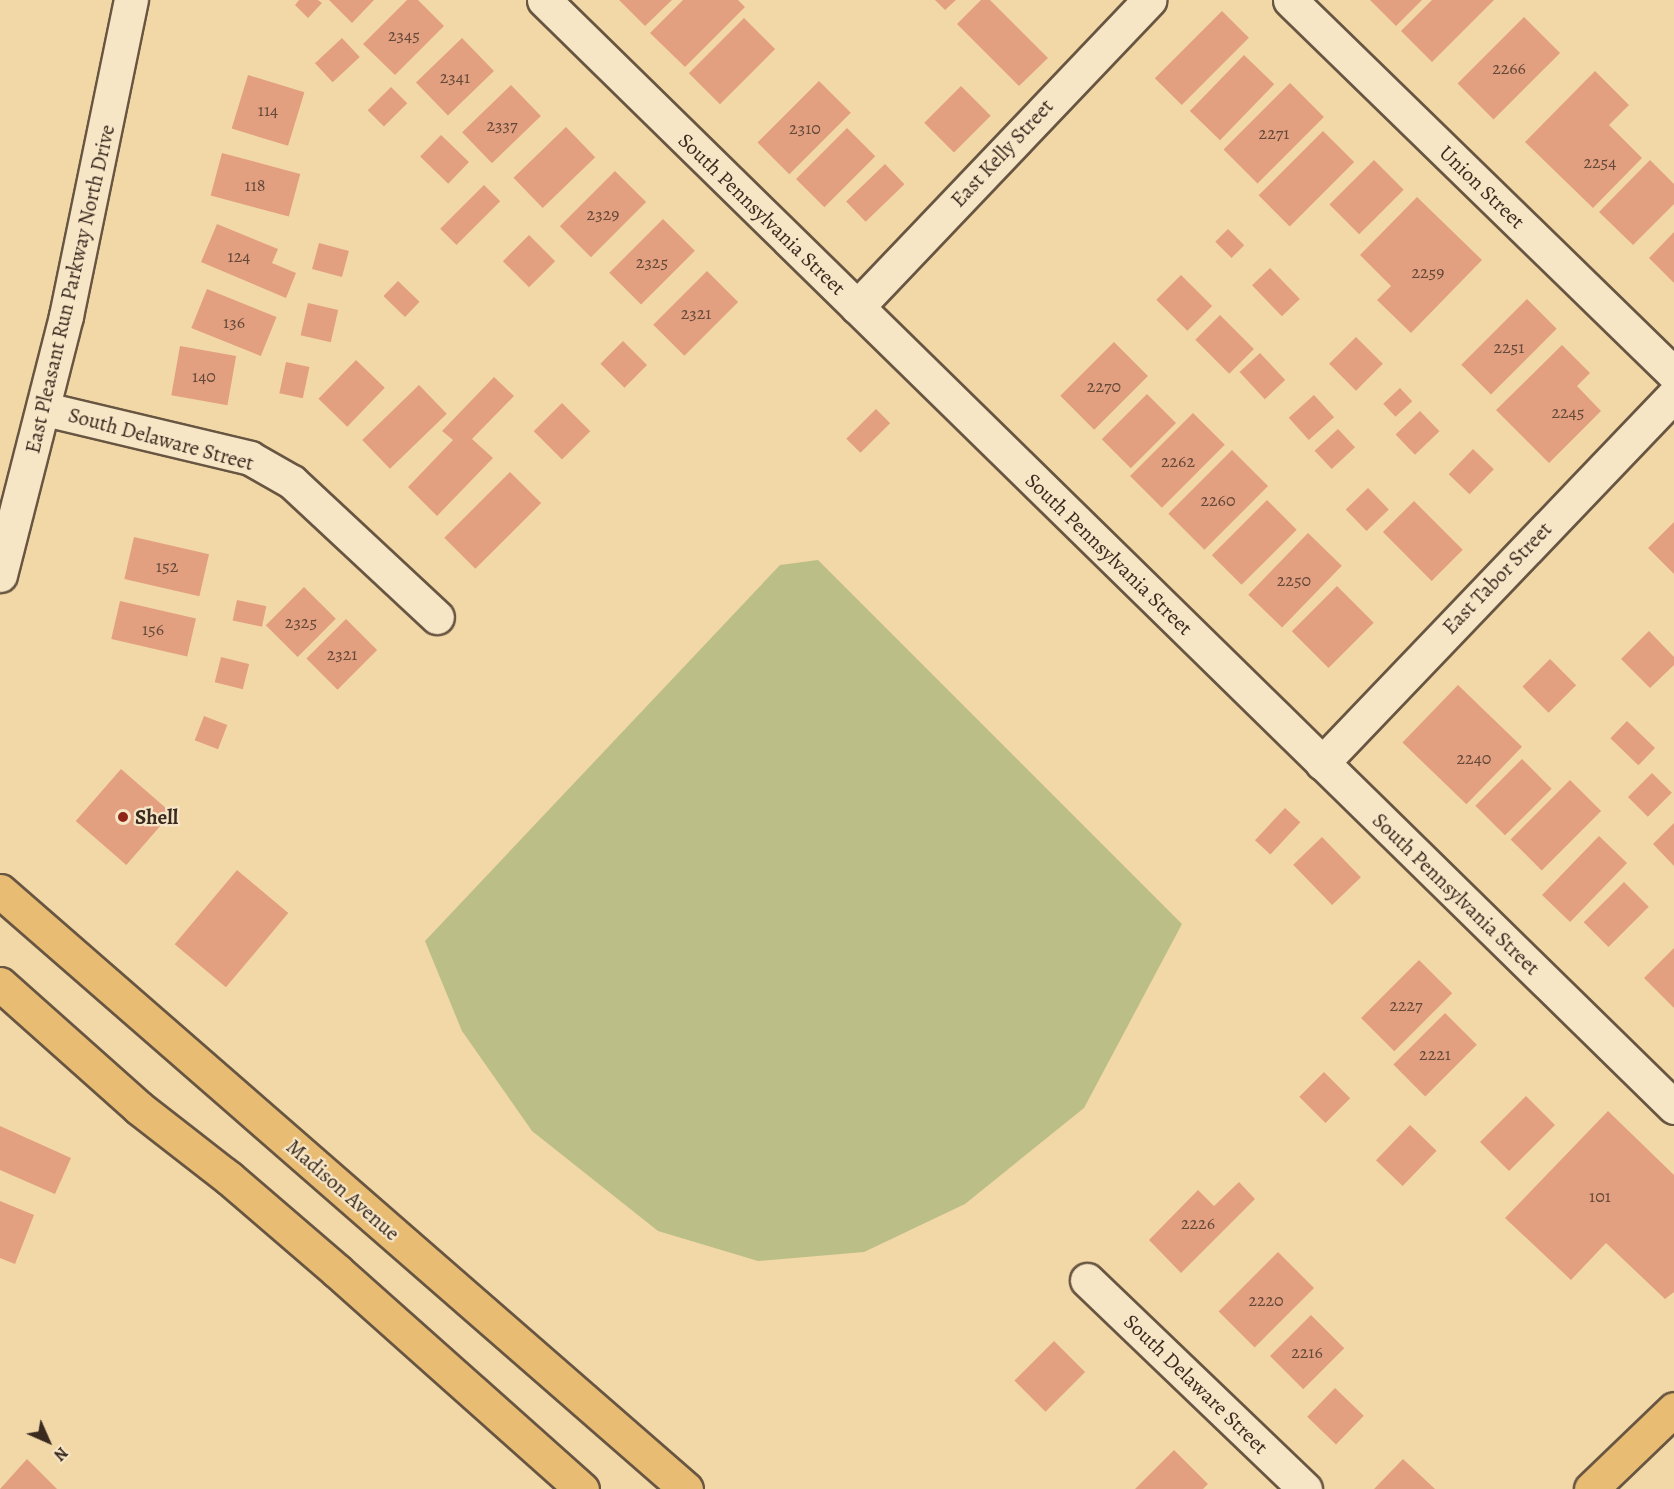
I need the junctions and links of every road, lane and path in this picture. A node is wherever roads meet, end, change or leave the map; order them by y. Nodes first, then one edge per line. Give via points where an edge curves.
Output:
1 (131, 0) edge
2 (544, 0) edge
3 (1149, 0) edge
4 (1290, 0) edge
5 (857, 307) junction
6 (1674, 374) edge
7 (1674, 395) edge
8 (45, 409) junction
9 (0, 575) edge
10 (437, 617) dead end
11 (1322, 763) junction
12 (0, 891) edge
13 (0, 984) edge
14 (1674, 1107) edge
15 (1088, 1280) dead end
16 (1674, 1409) edge
17 (582, 1489) edge
18 (686, 1489) edge
19 (1305, 1489) edge
20 (1591, 1489) edge

1 - 8 street, East Pleasant Run Parkway North Drive
2 - 5 street, South Pennsylvania Street
3 - 5 street, East Kelly Street
4 - 6 street, Union Street
5 - 11 street, South Pennsylvania Street
7 - 11 street, East Tabor Street
8 - 9 street, East Pleasant Run Parkway North Drive
8 - 10 street, South Delaware Street via 250,458 292,482
11 - 14 street, South Pennsylvania Street
12 - 18 main road, Madison Avenue
13 - 17 main road via 139,1108 337,1271
15 - 19 street, South Delaware Street
16 - 20 main road

